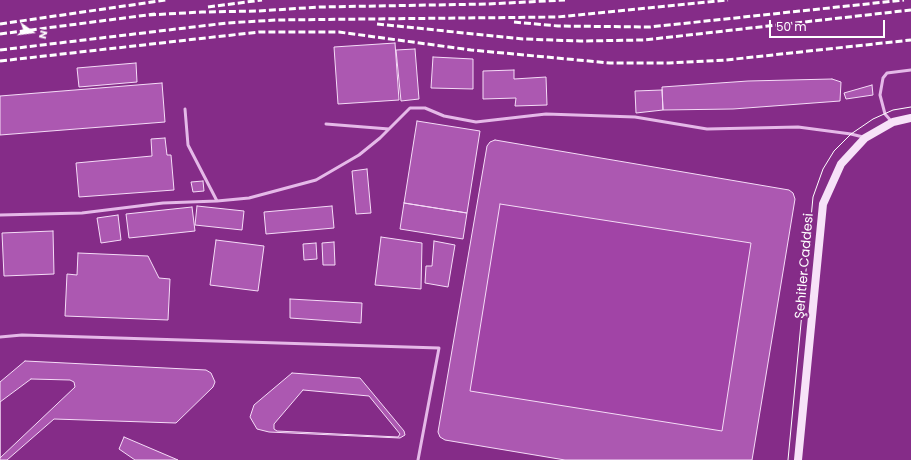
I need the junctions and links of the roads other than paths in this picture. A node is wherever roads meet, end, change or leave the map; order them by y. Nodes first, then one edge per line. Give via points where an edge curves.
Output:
1 (911, 70) edge
2 (185, 109) dead end
3 (911, 118) edge
4 (893, 122) junction
5 (326, 124) dead end
6 (389, 129) junction
7 (865, 138) junction
8 (217, 201) junction
9 (0, 215) edge
10 (0, 337) edge
11 (418, 460) edge
12 (798, 460) edge

1 - 4 lane via 887,73 883,78 880,95 885,114
2 - 8 lane via 188,145
3 - 4 street, Şehitler Caddesi
4 - 7 street, Şehitler Caddesi
5 - 6 lane
6 - 7 lane via 410,108 425,108 444,116 476,122 546,114 634,117 707,129 798,127
6 - 8 lane via 358,155 316,180 249,198
7 - 12 street, Şehitler Caddesi via 842,164 822,204
8 - 9 lane via 163,203 82,213
10 - 11 lane via 22,334 439,348

